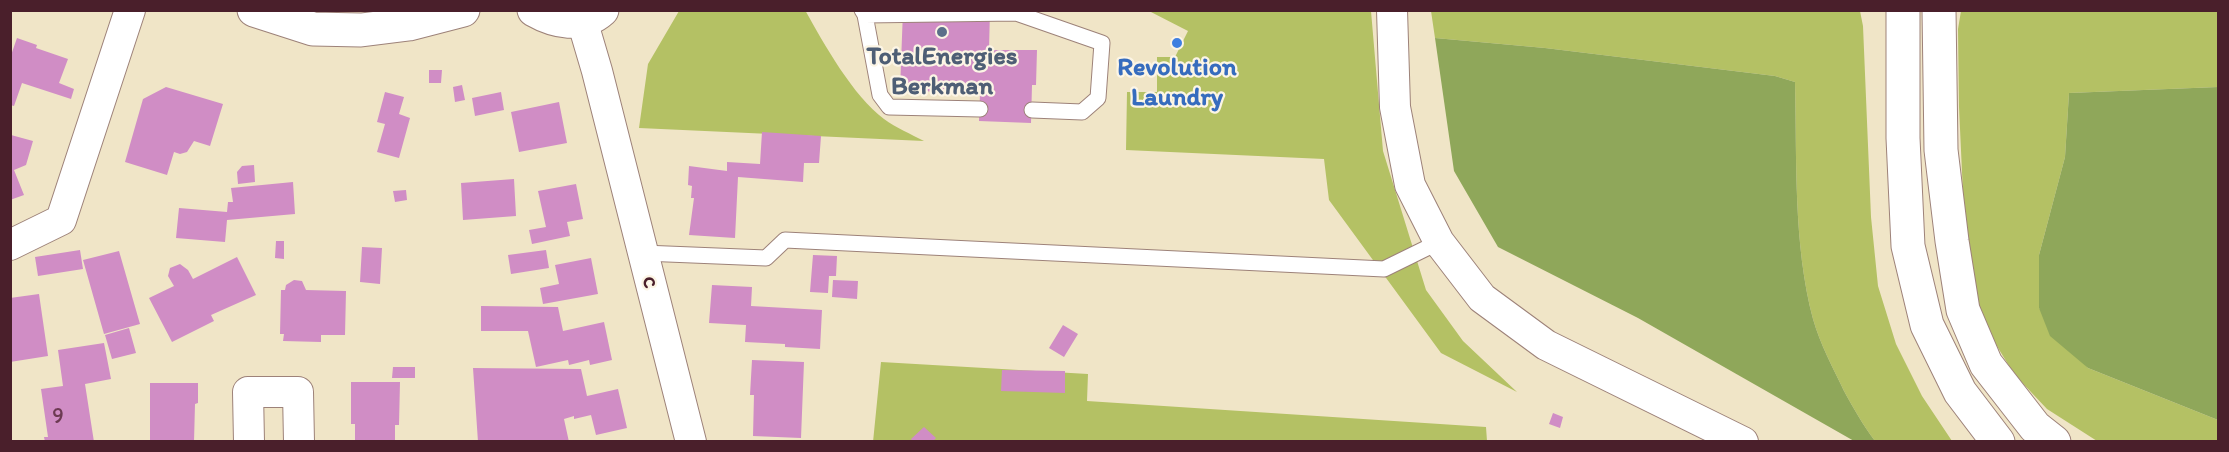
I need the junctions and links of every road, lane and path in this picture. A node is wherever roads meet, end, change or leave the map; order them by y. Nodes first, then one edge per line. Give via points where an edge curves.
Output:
1 (130, 10) edge
2 (261, 10) edge
3 (463, 10) edge
4 (534, 10) edge
5 (1392, 10) edge
6 (1903, 10) edge
7 (1939, 10) edge
8 (255, 11) edge
9 (1017, 12) edge
10 (864, 13) edge
11 (592, 16) edge
12 (980, 109) dead end
13 (1032, 110) dead end
14 (1439, 242) junction
15 (10, 245) edge
16 (643, 253) junction
17 (249, 441) edge
18 (299, 441) edge
19 (691, 441) edge
20 (1743, 441) edge
21 (1998, 441) edge
22 (2054, 441) edge

1 - 15 street via 61,220
2 - 8 main road
3 - 8 main road via 409,24 361,30 313,29
4 - 11 main road via 565,22
5 - 14 street via 1395,107 1410,185
6 - 21 main road via 1908,246 1927,325 1960,392
7 - 22 main road via 1941,150 1963,310 1986,364 2035,427
9 - 10 lane
9 - 13 lane via 1102,43 1098,98 1082,112
10 - 12 lane via 880,95 889,107
11 - 16 street, c via 609,122
14 - 16 lane via 1384,269 785,240 766,258
14 - 20 street via 1482,298 1546,345
16 - 19 street, c
17 - 18 street via 248,392 298,392

